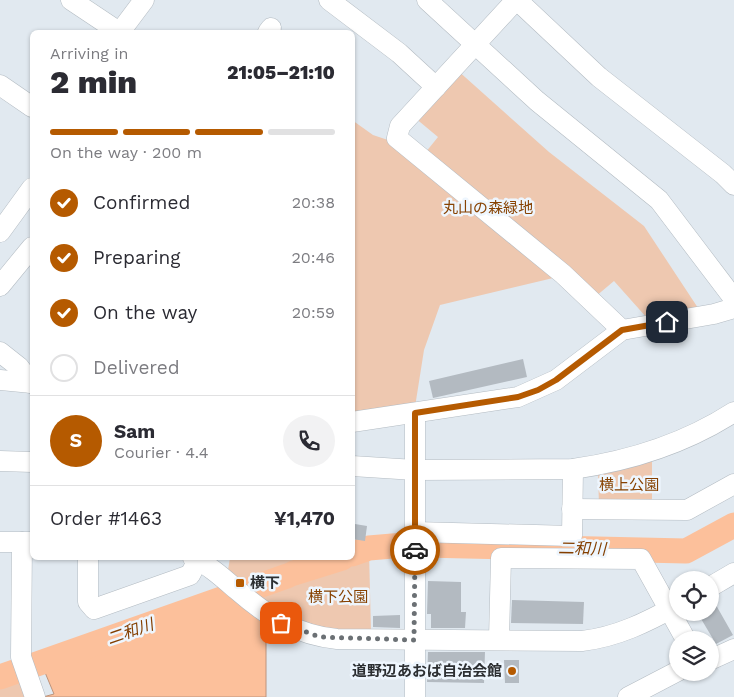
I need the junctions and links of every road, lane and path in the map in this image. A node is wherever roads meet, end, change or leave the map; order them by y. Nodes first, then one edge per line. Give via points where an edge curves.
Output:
1 (71, 0) edge
2 (144, 0) edge
3 (329, 0) edge
4 (427, 0) edge
5 (517, 0) edge
6 (116, 30) edge
7 (121, 30) edge
8 (475, 45) junction
9 (0, 85) edge
10 (436, 87) junction
11 (30, 106) edge
12 (734, 185) edge
13 (30, 191) edge
14 (0, 232) edge
15 (30, 249) edge
16 (2, 278) edge
17 (734, 299) edge
18 (734, 308) edge
19 (622, 330) junction
20 (0, 352) edge
21 (0, 380) edge
22 (30, 381) edge
23 (30, 383) edge
24 (734, 412) edge
25 (415, 413) junction
26 (355, 422) edge
27 (0, 461) edge
28 (30, 462) edge
29 (355, 466) edge
30 (573, 469) junction
31 (415, 470) junction
32 (734, 484) edge
33 (572, 510) junction
34 (415, 541) junction
35 (0, 542) edge
36 (27, 542) edge
37 (88, 560) edge
38 (195, 560) edge
39 (196, 560) edge
40 (734, 573) edge
41 (719, 582) edge
42 (669, 600) edge
43 (669, 610) edge
44 (499, 639) junction
45 (414, 640) junction
46 (734, 649) edge
47 (719, 656) edge
48 (669, 676) edge
49 (35, 697) edge
50 (415, 697) edge
51 (628, 697) edge

1 - 6 street
2 - 7 street
3 - 10 street via 400,53
4 - 8 street
5 - 8 street
5 - 12 street via 598,77
8 - 10 street
8 - 17 street via 537,101 659,200
9 - 11 street
10 - 19 street via 400,126 397,138 563,274
13 - 14 street
15 - 16 street
18 - 19 street
19 - 25 street via 538,390 518,397
20 - 22 street
21 - 23 street
24 - 30 street via 696,433 650,451
25 - 26 street
25 - 31 street
27 - 28 street
29 - 31 street
30 - 31 street
30 - 33 street
31 - 34 street
32 - 33 street via 687,510
33 - 34 street via 572,536
34 - 45 street
35 - 36 street
36 - 49 street via 24,666
37 - 38 street via 88,602 94,609 190,575
39 - 45 street via 281,623 320,637
40 - 41 street
42 - 44 street via 641,559 501,558
43 - 44 street via 630,629 599,639
44 - 45 street
45 - 50 street
46 - 47 street
48 - 51 street

